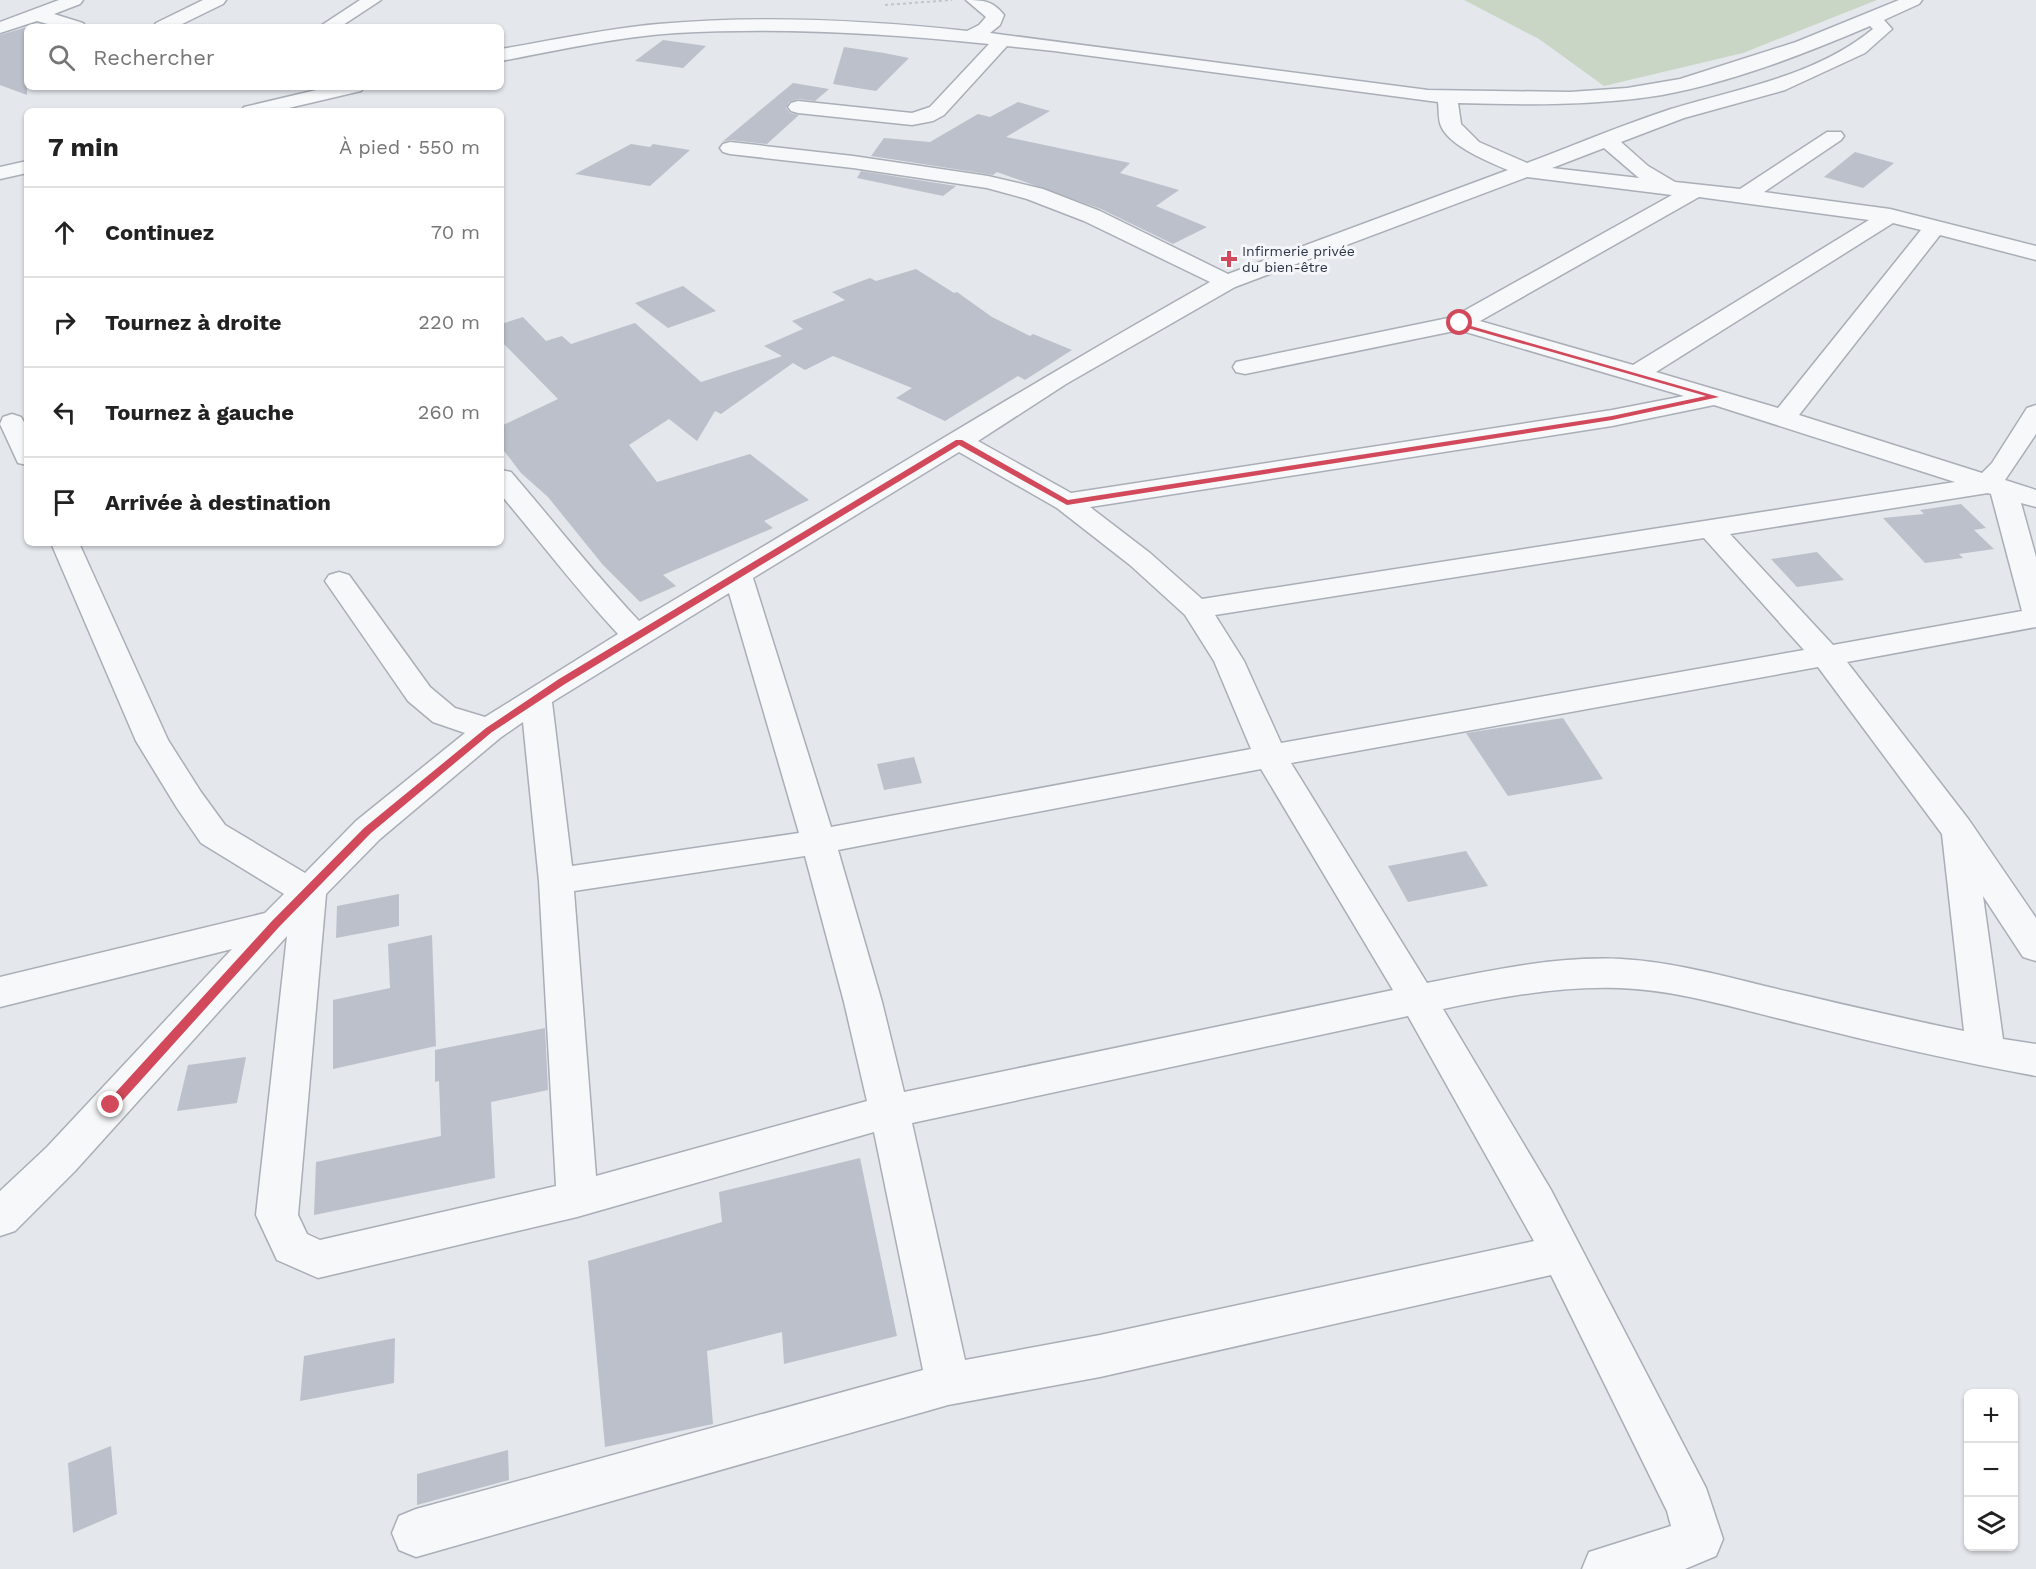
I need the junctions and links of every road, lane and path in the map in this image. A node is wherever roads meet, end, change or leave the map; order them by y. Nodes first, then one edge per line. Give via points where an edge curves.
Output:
1 (74, 0) edge
2 (217, 0) edge
3 (372, 0) edge
4 (975, 0) edge
5 (1913, 0) edge
6 (37, 15) junction
7 (1873, 19) junction
8 (67, 24) edge
9 (168, 24) edge
10 (333, 24) edge
11 (0, 28) edge
12 (972, 35) junction
13 (1003, 40) junction
14 (504, 54) edge
15 (337, 90) edge
16 (1447, 97) junction
17 (246, 106) edge
18 (798, 107) dead end
19 (1834, 136) dead end
20 (1606, 139) junction
21 (730, 148) dead end
22 (24, 168) edge
23 (1527, 171) junction
24 (0, 173) edge
25 (1670, 188) junction
26 (1696, 190) junction
27 (1745, 195) junction
28 (1890, 216) junction
29 (1935, 227) junction
30 (2036, 253) edge
31 (1227, 282) junction
32 (1460, 323) junction
33 (1245, 367) dead end
34 (1636, 374) junction
35 (1716, 397) junction
36 (2036, 413) edge
37 (1783, 419) junction
38 (12, 422) dead end
39 (959, 441) junction
40 (24, 450) edge
41 (504, 482) edge
42 (1995, 488) junction
43 (2036, 500) edge
44 (1067, 502) junction
45 (1710, 528) junction
46 (66, 546) edge
47 (738, 575) junction
48 (339, 582) dead end
49 (1196, 609) junction
50 (2036, 610) edge
51 (2036, 618) edge
52 (636, 636) junction
53 (1826, 656) junction
54 (536, 699) junction
55 (489, 730) junction
56 (1270, 756) junction
57 (1957, 829) junction
58 (818, 842) junction
59 (556, 881) junction
60 (309, 892) junction
61 (276, 924) junction
62 (2036, 948) edge
63 (0, 992) edge
64 (1418, 999) junction
65 (1986, 1052) junction
66 (2036, 1060) edge
67 (888, 1112) junction
68 (577, 1199) junction
69 (0, 1218) edge
70 (1562, 1254) junction
71 (948, 1384) junction
72 (416, 1533) dead end
73 (1606, 1569) edge

1 - 6 street
2 - 9 street
3 - 10 street
4 - 12 street via 995,15 985,29
5 - 7 street
6 - 8 street
6 - 11 street
7 - 16 street via 1786,53 1655,90 1493,100
7 - 20 street via 1883,29 1874,39 1778,86
12 - 13 street
12 - 14 street via 867,28 675,28
13 - 16 street
13 - 18 street via 937,111 926,117 912,119
15 - 17 street
16 - 23 street via 1451,126 1472,146
19 - 27 street
20 - 23 street
20 - 25 street via 1641,170
21 - 31 street via 988,182 1035,194 1092,216
22 - 24 street
23 - 25 street
23 - 31 street
25 - 26 street
26 - 27 street
26 - 32 street
27 - 28 street
28 - 29 street
28 - 34 street
29 - 30 street
29 - 37 street
31 - 39 street
32 - 33 street
32 - 34 street
34 - 35 street
35 - 37 street
35 - 44 street via 1612,418
36 - 42 street via 2002,468
37 - 42 street
38 - 40 street
39 - 44 street
39 - 47 street
41 - 52 street via 582,578
42 - 43 street
42 - 45 street
42 - 50 street
44 - 49 street
45 - 49 street
45 - 53 street
46 - 60 street via 152,741 189,800 213,834
47 - 52 street
47 - 58 street
48 - 55 street via 418,694 444,715
49 - 56 street via 1229,661
51 - 53 street
52 - 54 street
53 - 56 street
53 - 57 street
54 - 55 street
54 - 59 street
55 - 60 street via 368,830
56 - 58 street
56 - 64 street
57 - 62 street
57 - 65 street
58 - 59 street
58 - 67 street
59 - 68 street
60 - 61 street
60 - 68 street via 277,1215 292,1247 318,1259
61 - 63 street
61 - 69 street via 97,1120
64 - 65 street via 1558,976 1649,976
64 - 67 street
64 - 70 street
65 - 66 street
67 - 68 street
67 - 71 street
70 - 71 street via 1100,1356
70 - 73 street via 1689,1505 1699,1539
71 - 72 street

